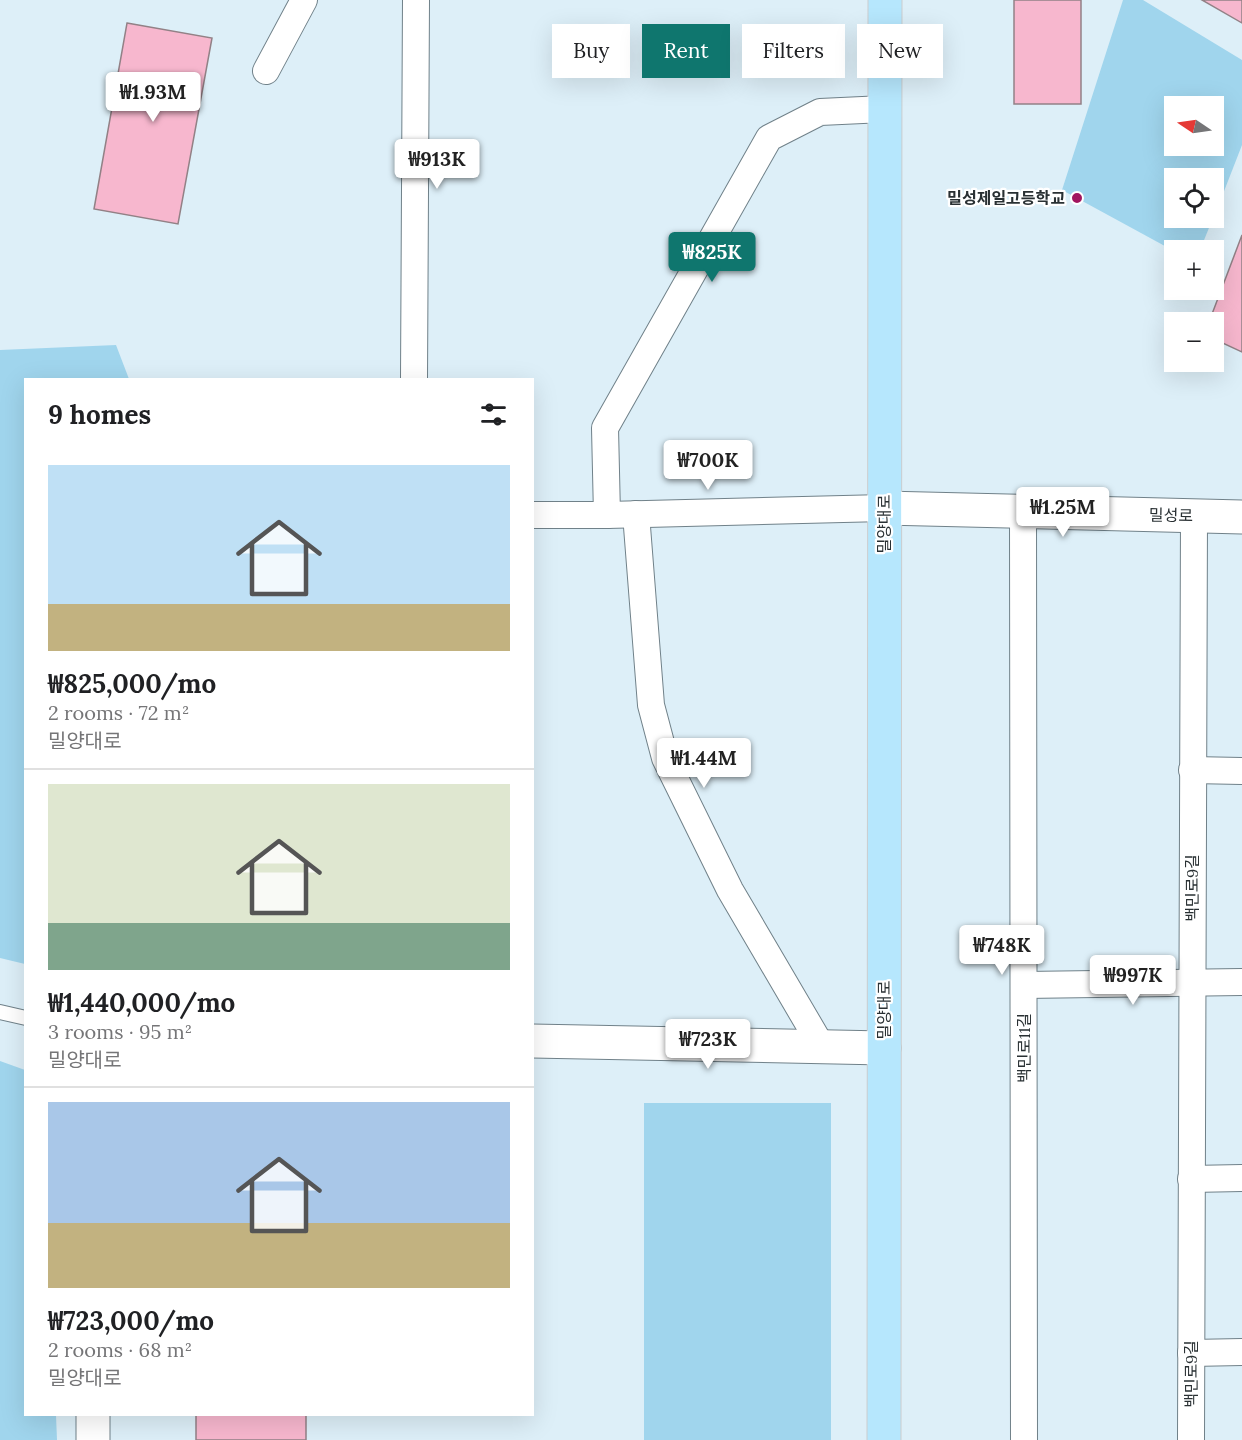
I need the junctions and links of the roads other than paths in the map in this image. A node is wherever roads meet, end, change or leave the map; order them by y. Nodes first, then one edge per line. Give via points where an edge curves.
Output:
1 (304, 0) edge
2 (416, 0) edge
3 (885, 0) edge
4 (266, 71) dead end
5 (884, 109) junction
6 (414, 378) edge
7 (884, 508) junction
8 (1023, 512) junction
9 (636, 514) junction
10 (534, 515) edge
11 (607, 515) junction
12 (1194, 516) junction
13 (1242, 517) edge
14 (1192, 770) junction
15 (1242, 771) edge
16 (1242, 982) edge
17 (1192, 983) junction
18 (1024, 985) junction
19 (0, 1012) edge
20 (24, 1018) edge
21 (534, 1041) edge
22 (822, 1047) junction
23 (884, 1048) junction
24 (1242, 1178) edge
25 (1191, 1179) junction
26 (1242, 1352) edge
27 (1191, 1353) junction
28 (93, 1416) edge
29 (93, 1440) edge
30 (884, 1440) edge
31 (1024, 1440) edge
32 (1191, 1440) edge

1 - 4 street
2 - 6 street
3 - 5 main road, 밀양대로
5 - 7 main road, 밀양대로
5 - 11 street via 820,112 769,138 604,428
7 - 8 street, 밀성로
7 - 9 street
7 - 23 main road, 밀양대로
8 - 12 street, 밀성로
8 - 18 street, 백민로11길
9 - 11 street
9 - 22 street via 651,705 665,758 730,890
10 - 11 street
12 - 13 street, 밀성로
12 - 14 street, 백민로9길
14 - 15 street
14 - 17 street, 백민로9길
16 - 17 street
17 - 18 street
17 - 25 street, 백민로9길
18 - 31 street, 백민로11길
19 - 20 lane
21 - 22 street, 밀양대로
22 - 23 street, 밀양대로
23 - 30 main road, 밀양대로
24 - 25 street
25 - 27 street, 백민로9길
26 - 27 street
27 - 32 street, 백민로9길
28 - 29 street

